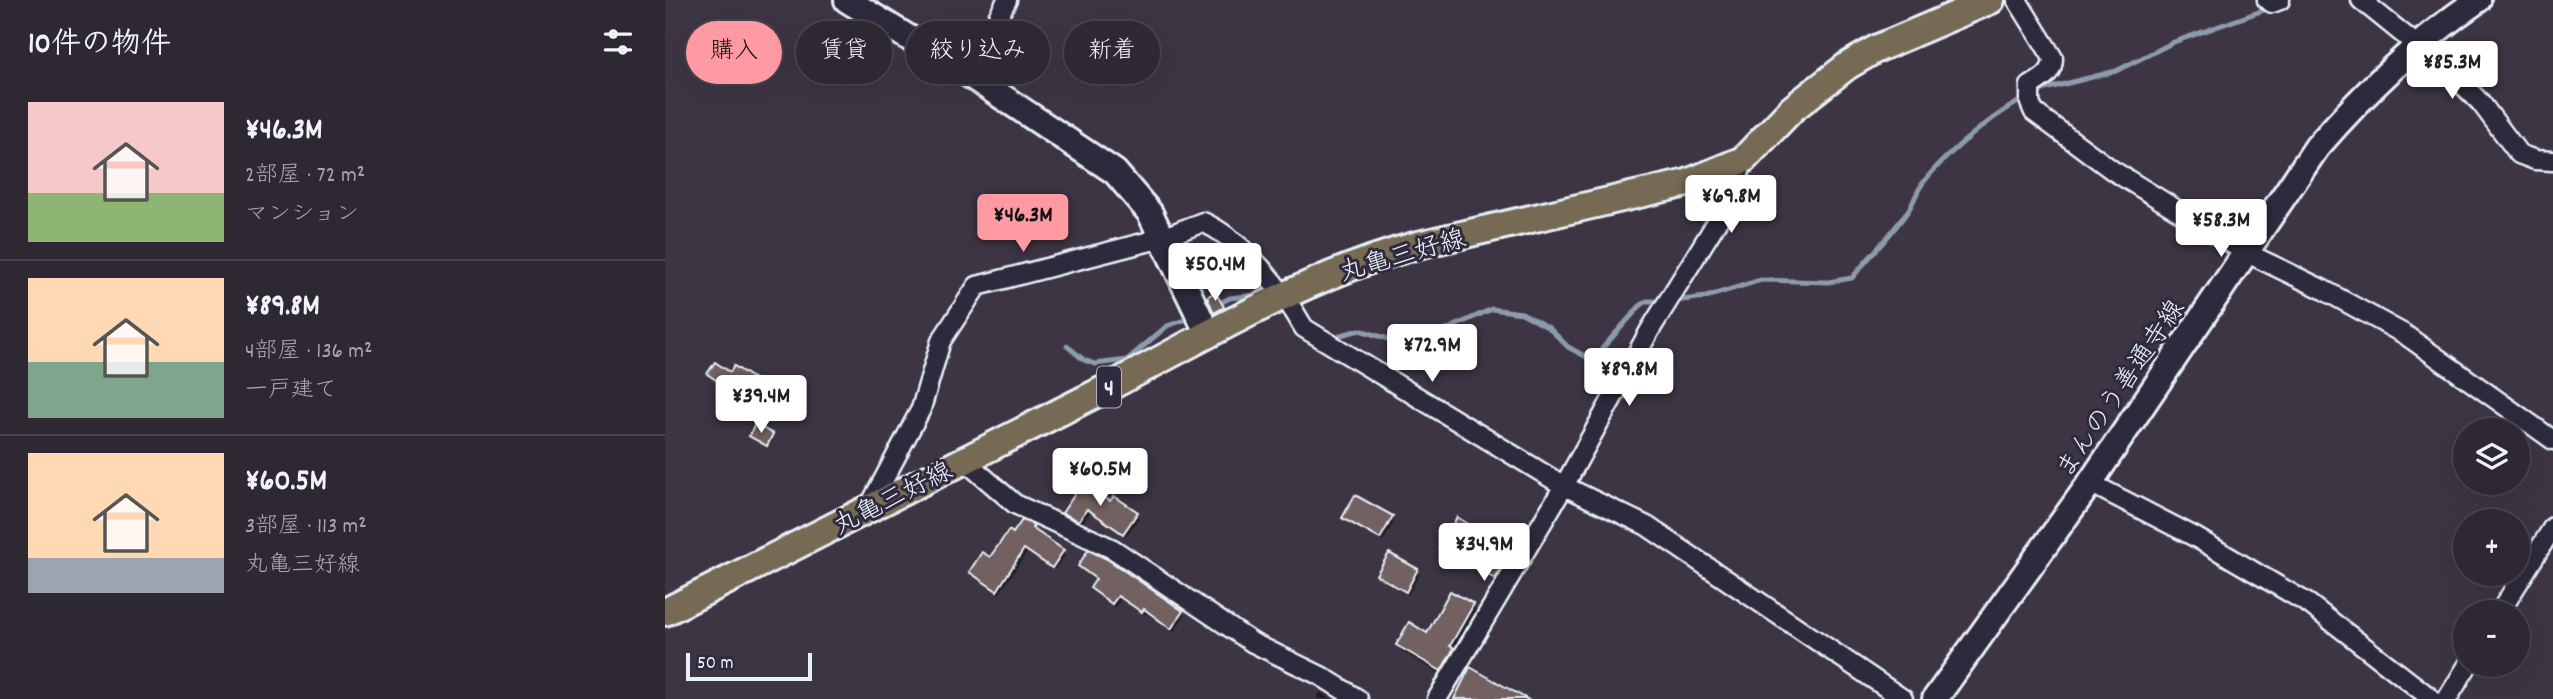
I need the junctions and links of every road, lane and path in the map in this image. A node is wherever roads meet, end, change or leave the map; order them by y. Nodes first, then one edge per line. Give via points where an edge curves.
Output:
1 (847, 0) edge
2 (1007, 0) edge
3 (1991, 0) edge
4 (2017, 0) edge
5 (2267, 0) edge
6 (2280, 0) edge
7 (2361, 0) edge
8 (2478, 0) edge
9 (996, 21) edge
10 (906, 36) edge
11 (2415, 46) junction
12 (983, 84) edge
13 (1743, 160) junction
14 (2553, 161) edge
15 (1162, 238) junction
16 (2248, 253) junction
17 (1286, 296) junction
18 (1202, 321) junction
19 (2553, 440) edge
20 (964, 460) junction
21 (2090, 483) junction
22 (1564, 486) junction
23 (867, 509) junction
24 (2553, 527) edge
25 (2507, 600) edge
26 (665, 612) edge
27 (2461, 677) edge
28 (1359, 699) edge
29 (1437, 699) edge
30 (1903, 699) edge
31 (1935, 699) edge
32 (2432, 699) edge
33 (2447, 699) edge

1 - 10 main road
2 - 9 street
3 - 13 main road, 丸亀三好線 / 4 via 1847,66 1792,109
4 - 16 street via 2053,58 2046,76 2031,86 2030,103 2035,112 2112,170
5 - 6 street via 2272,4
7 - 11 street
8 - 11 main road, まんのう善通寺線
11 - 14 street via 2481,103 2519,154
11 - 16 main road, まんのう善通寺線 via 2360,97 2317,147
12 - 15 main road via 1115,172 1150,213
13 - 17 main road, 丸亀三好線 / 4 via 1687,183 1375,257
13 - 22 street via 1733,196 1661,312
15 - 17 street via 1203,222 1221,230
15 - 18 main road
15 - 23 street via 977,286 941,341 921,410
16 - 19 street via 2404,334
16 - 21 main road, まんのう善通寺線
17 - 18 main road, 丸亀三好線 / 4
17 - 22 street via 1304,328
18 - 20 main road, 丸亀三好線 / 4
20 - 23 main road, 丸亀三好線 / 4
20 - 28 street via 1015,504 1113,549 1253,643
21 - 31 main road, まんのう善通寺線
21 - 32 street via 2195,537 2309,604
22 - 29 street
22 - 30 street via 1647,526
23 - 26 main road, 丸亀三好線 / 4
24 - 25 street
27 - 33 street

